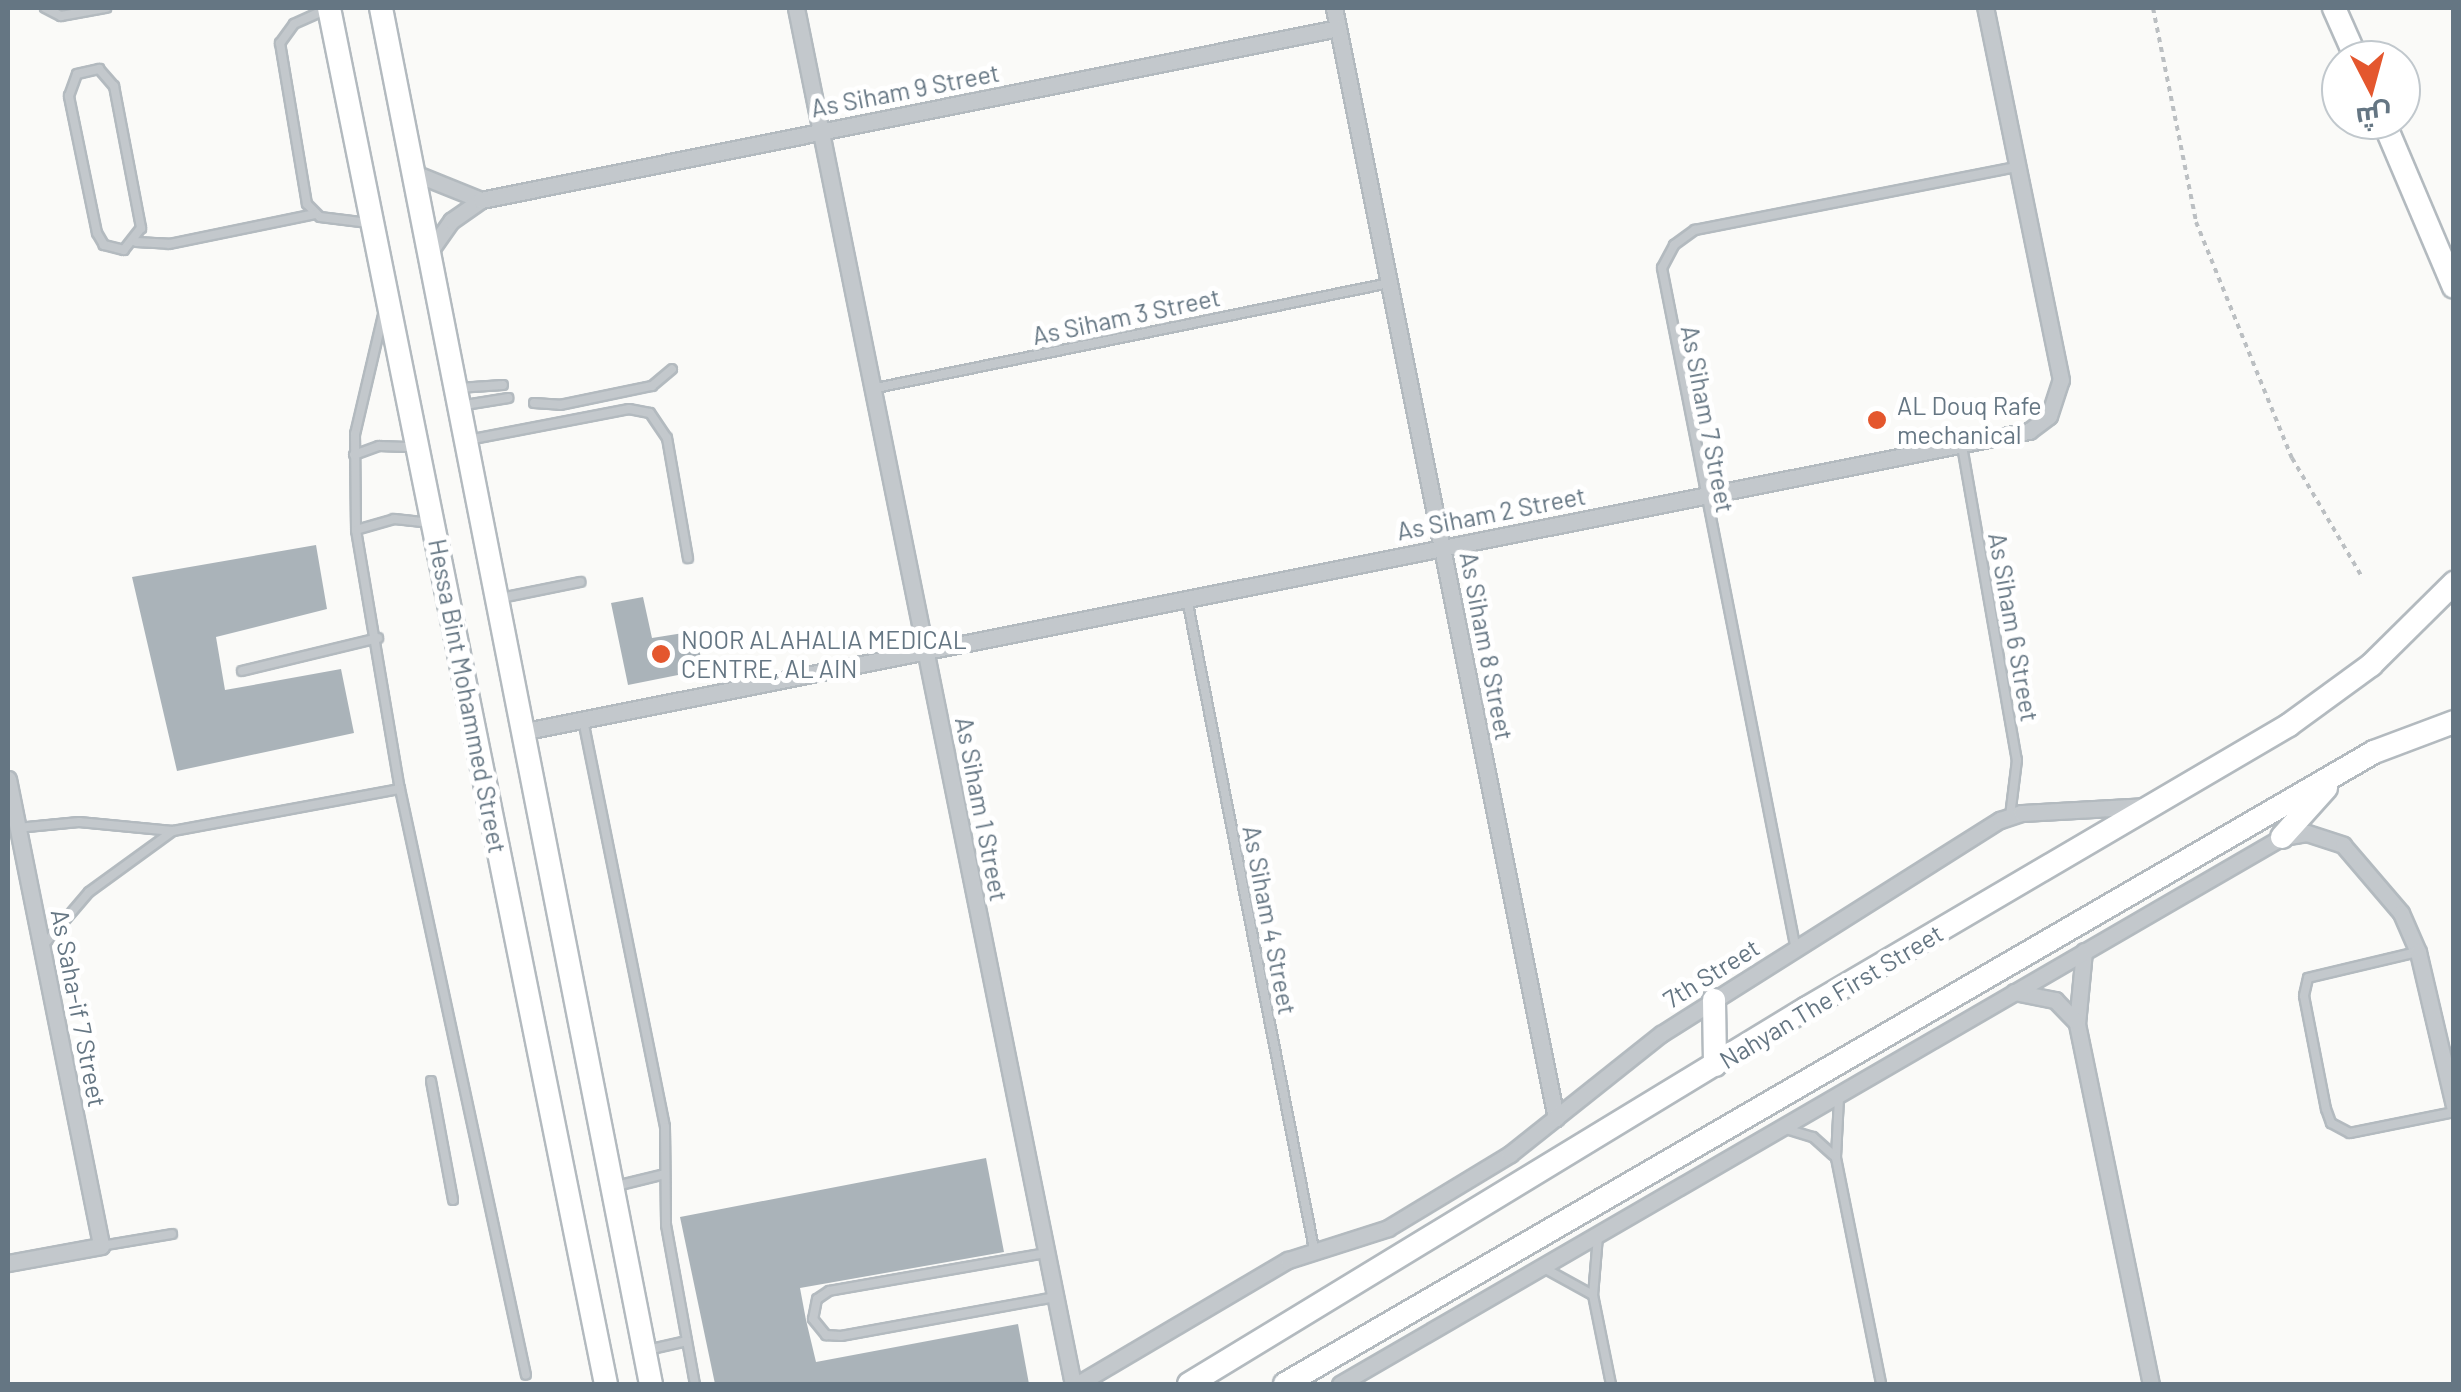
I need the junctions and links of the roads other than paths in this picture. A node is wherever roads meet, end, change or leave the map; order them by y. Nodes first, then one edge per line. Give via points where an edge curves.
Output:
1 (46, 8) edge
2 (106, 8) edge
3 (330, 8) edge
4 (381, 8) edge
5 (796, 8) edge
6 (1334, 8) edge
7 (1985, 8) edge
8 (2334, 8) edge
9 (1338, 28) junction
10 (2348, 40) edge
11 (821, 132) junction
12 (2391, 140) edge
13 (2017, 166) junction
14 (414, 173) junction
15 (481, 200) junction
16 (315, 214) junction
17 (373, 224) junction
18 (136, 242) junction
19 (430, 250) junction
20 (1390, 283) junction
21 (2454, 287) edge
22 (388, 296) junction
23 (672, 369) dead end
24 (503, 385) dead end
25 (871, 388) junction
26 (459, 398) junction
27 (508, 398) dead end
28 (534, 403) dead end
29 (468, 440) junction
30 (1962, 446) junction
31 (418, 448) junction
32 (354, 456) junction
33 (1704, 497) junction
34 (433, 523) junction
35 (356, 530) junction
36 (1442, 548) junction
37 (688, 558) dead end
38 (580, 582) dead end
39 (2454, 583) edge
40 (499, 598) junction
41 (1187, 599) junction
42 (378, 638) junction
43 (925, 651) junction
44 (242, 670) dead end
45 (583, 720) junction
46 (2454, 722) edge
47 (526, 731) junction
48 (2341, 772) junction
49 (8, 779) edge
50 (400, 788) junction
51 (2159, 804) junction
52 (2010, 816) junction
53 (17, 828) junction
54 (173, 831) junction
55 (2282, 837) junction
56 (41, 948) junction
57 (1796, 950) junction
58 (2084, 951) junction
59 (2418, 952) junction
60 (2012, 993) junction
61 (1714, 1000) junction
62 (2077, 1024) junction
63 (2447, 1038) edge
64 (1715, 1064) junction
65 (431, 1081) dead end
66 (1842, 1089) junction
67 (2454, 1109) edge
68 (1556, 1118) junction
69 (1772, 1130) junction
70 (1836, 1158) junction
71 (665, 1174) junction
72 (613, 1187) junction
73 (453, 1200) dead end
74 (1601, 1227) junction
75 (172, 1234) dead end
76 (101, 1246) junction
77 (1314, 1249) junction
78 (1046, 1253) junction
79 (8, 1263) edge
80 (1538, 1266) junction
81 (1593, 1295) junction
82 (1055, 1297) junction
83 (687, 1341) junction
84 (644, 1351) junction
85 (526, 1375) dead end
86 (1358, 1378) edge
87 (606, 1384) edge
88 (651, 1384) edge
89 (695, 1384) edge
90 (1075, 1384) edge
91 (1189, 1384) edge
92 (1285, 1384) edge
93 (1340, 1384) edge
94 (1612, 1384) edge
95 (1881, 1384) edge
96 (2150, 1384) edge

1 - 2 lane via 61,16
3 - 16 lane via 294,24 280,43 306,204
3 - 17 main road, Hessa Bint Mohammed Street
4 - 14 main road, Hessa Bint Mohammed Street
5 - 11 street, As Siham 1 Street
6 - 9 street, As Siham 8 Street
7 - 13 street, As Siham 2 Street
8 - 10 main road
9 - 11 street, As Siham 9 Street
9 - 20 street, As Siham 8 Street
11 - 15 street, As Siham 9 Street
11 - 25 street, As Siham 1 Street
12 - 21 main road
13 - 30 street, As Siham 2 Street via 2060,393 2049,416 2029,432
13 - 33 lane, As Siham 7 Street via 1708,226 1674,245 1661,281
14 - 15 street
14 - 19 main road, Hessa Bint Mohammed Street
15 - 19 street, As Siham 9 Street via 451,221
16 - 17 lane
16 - 18 lane via 169,244
17 - 22 main road, Hessa Bint Mohammed Street
18 - 18 lane via 142,228 114,86 99,69 84,70 72,80 70,96 97,233 116,250
19 - 26 main road, Hessa Bint Mohammed Street
20 - 25 lane, As Siham 3 Street
20 - 36 street, As Siham 8 Street
22 - 31 main road, Hessa Bint Mohammed Street
22 - 32 lane
23 - 28 lane via 652,386 560,405
24 - 26 lane
25 - 43 street, As Siham 1 Street
26 - 27 lane
26 - 29 main road, Hessa Bint Mohammed Street
29 - 37 lane via 629,408 650,413 665,431
29 - 40 main road, Hessa Bint Mohammed Street
30 - 33 street, As Siham 2 Street
30 - 52 lane, As Siham 6 Street via 2017,760
31 - 32 lane via 378,446
31 - 34 main road, Hessa Bint Mohammed Street
32 - 35 lane
33 - 36 street, As Siham 2 Street
33 - 57 lane, As Siham 7 Street
34 - 35 lane via 394,519
34 - 87 main road, Hessa Bint Mohammed Street
35 - 42 lane
36 - 41 street, As Siham 2 Street
36 - 68 street, As Siham 8 Street
38 - 40 lane
39 - 51 main road, Nahyan The First Street via 2331,696
40 - 47 main road, Hessa Bint Mohammed Street
41 - 43 street, As Siham 2 Street
41 - 77 lane, As Siham 4 Street
42 - 44 lane
42 - 50 lane
43 - 45 street, As Siham 2 Street
43 - 78 street, As Siham 1 Street
45 - 47 street, As Siham 2 Street
45 - 71 lane via 665,1127
46 - 48 main road via 2393,742
47 - 72 main road, Hessa Bint Mohammed Street
48 - 55 main road
48 - 92 main road
49 - 53 street, As Saha-if 7 Street
50 - 54 lane
50 - 85 lane
51 - 52 street, 7th Street
51 - 64 main road, Nahyan The First Street
52 - 57 street, 7th Street
53 - 54 lane via 58,821
53 - 56 street, As Saha-if 7 Street
54 - 56 lane via 89,892
55 - 58 street
55 - 59 street via 2320,835 2353,852 2401,914
56 - 76 street, As Saha-if 7 Street
57 - 61 street, 7th Street
58 - 60 street
58 - 62 street
59 - 63 street
59 - 67 lane via 2308,978 2304,996 2326,1109 2331,1122 2350,1133
60 - 62 street via 2055,1000
60 - 66 street
61 - 64 main road
61 - 68 street, 7th Street
62 - 96 street
63 - 67 street
64 - 91 main road, Nahyan The First Street
65 - 73 lane
66 - 69 street
66 - 70 lane
68 - 77 street, 7th Street via 1388,1228
69 - 70 lane via 1803,1132
69 - 74 street
70 - 95 lane
71 - 72 lane
71 - 83 lane via 666,1225
72 - 84 main road, Hessa Bint Mohammed Street
74 - 80 street
74 - 81 lane
75 - 76 lane
76 - 79 street
77 - 90 street, 7th Street
78 - 82 street, As Siham 1 Street
78 - 82 lane via 829,1291 817,1299 813,1319 820,1331 840,1336
80 - 81 lane via 1562,1273
80 - 86 street
81 - 94 lane
82 - 90 street, As Siham 1 Street
83 - 84 lane
83 - 89 lane
84 - 88 main road, Hessa Bint Mohammed Street
86 - 93 street

